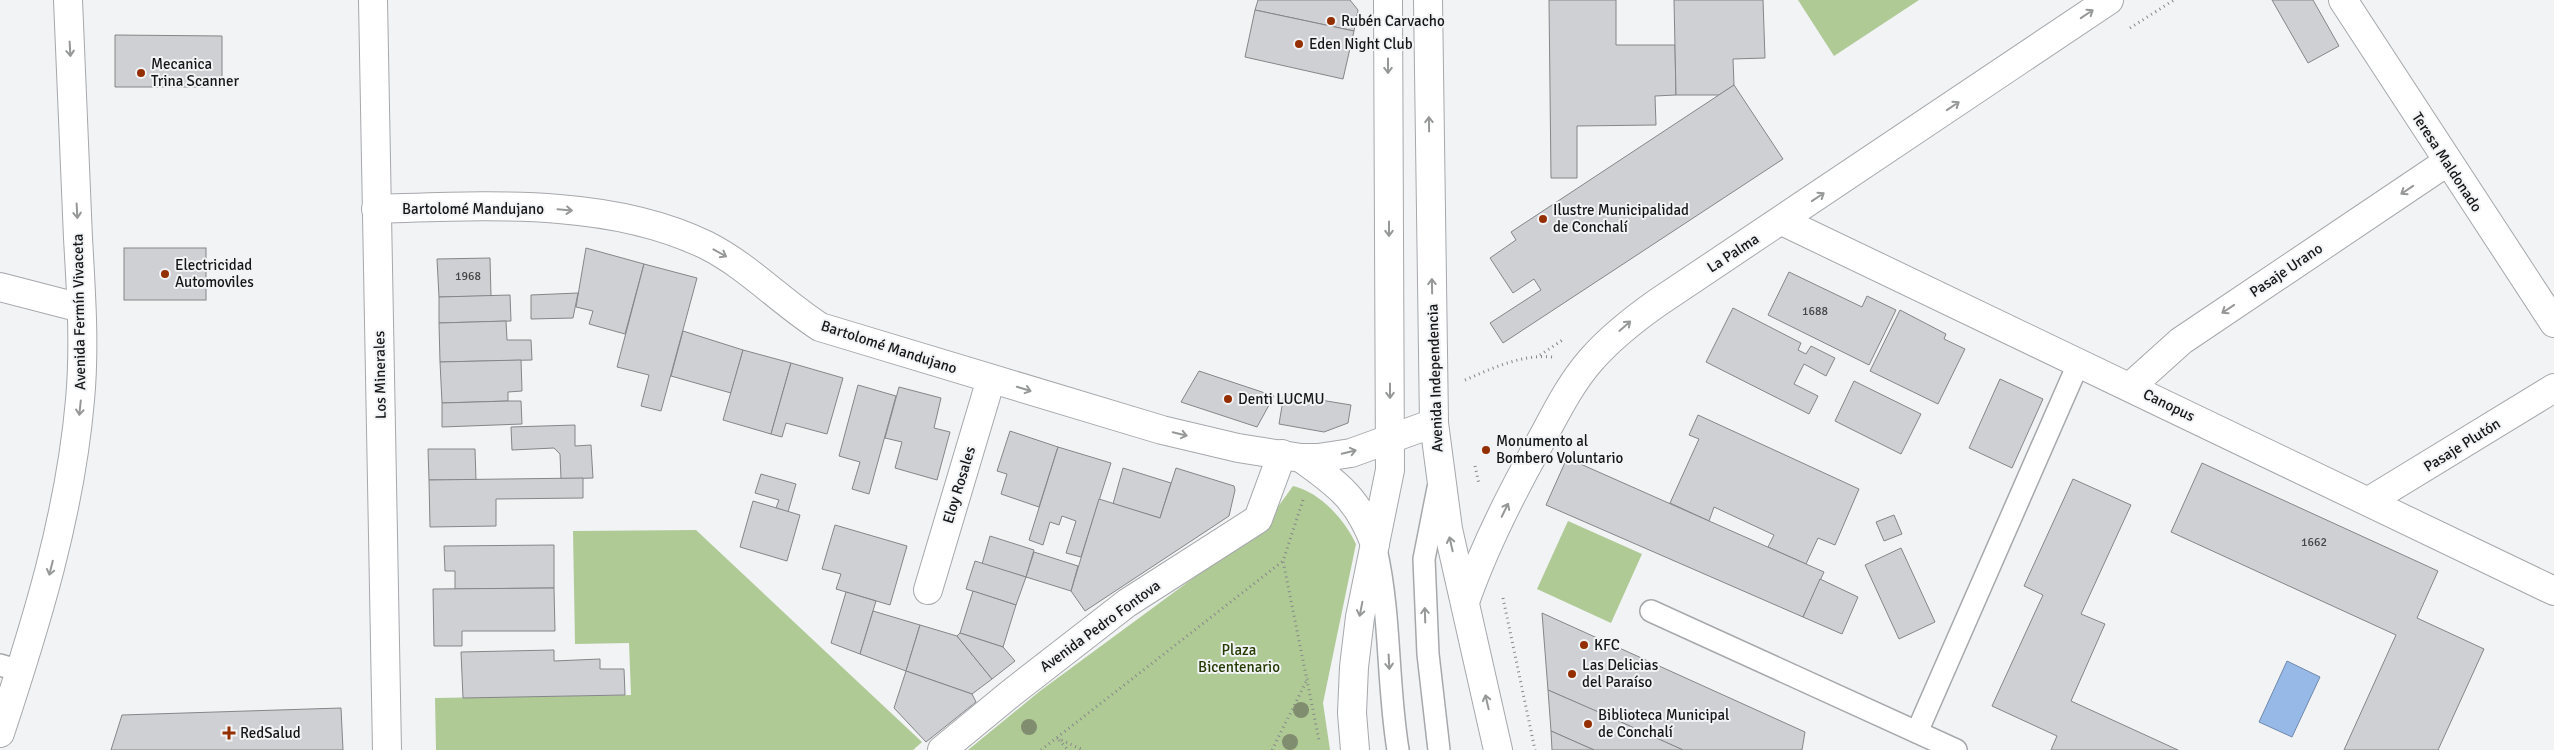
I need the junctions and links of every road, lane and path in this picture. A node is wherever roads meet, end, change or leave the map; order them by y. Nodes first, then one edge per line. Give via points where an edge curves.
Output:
1 (68, 0) edge
2 (373, 0) edge
3 (1388, 0) edge
4 (1428, 0) edge
5 (2109, 0) edge
6 (2343, 0) edge
7 (2447, 162) junction
8 (376, 209) junction
9 (1782, 221) junction
10 (0, 287) edge
11 (81, 308) junction
12 (2554, 323) edge
13 (1591, 360) junction
14 (2079, 362) junction
15 (991, 379) junction
16 (2131, 386) junction
17 (2554, 388) edge
18 (1433, 392) junction
19 (1434, 423) junction
20 (1390, 437) junction
21 (1473, 457) dead end
22 (1299, 460) junction
23 (1439, 478) junction
24 (2369, 502) junction
25 (1491, 540) junction
26 (1375, 544) junction
27 (1284, 562) junction
28 (928, 590) dead end
29 (2554, 591) edge
30 (1503, 597) dead end
31 (1465, 602) junction
32 (1651, 611) dead end
33 (10, 668) edge
34 (1308, 677) junction
35 (1917, 732) junction
36 (0, 733) edge
37 (1057, 738) junction
38 (387, 750) edge
39 (942, 750) edge
40 (1041, 750) edge
41 (1068, 750) edge
42 (1083, 750) edge
43 (1272, 750) edge
44 (1321, 750) edge
45 (1355, 750) edge
46 (1398, 750) edge
47 (1439, 750) edge
48 (1498, 750) edge
49 (1535, 750) edge
50 (1956, 750) edge

1 -> 11 street, Avenida Fermín Vivaceta
2 - 8 street, Los Minerales
3 -> 20 street
18 -> 4 street, Avenida Independencia
9 -> 5 street, La Palma
6 - 7 street, Teresa Maldonado
7 - 12 street, Teresa Maldonado
7 -> 16 street, Pasaje Urano via 2181,341
8 -> 15 street, Bartolomé Mandujano via 499,206 569,210 651,225 705,245 727,257 820,327
8 - 38 street, Los Minerales
13 -> 9 street, La Palma via 1634,319
9 - 14 street, Canopus
10 - 11 street
11 -> 33 street, Avenida Fermín Vivaceta via 81,398 71,472 48,578
13 - 18 path via 1540,356 1508,362
25 -> 13 street, La Palma via 1554,415
14 - 16 street, Canopus
14 - 35 lane
15 -> 22 street, Bartolomé Mandujano via 1186,436
15 - 28 street, Eloy Rosales
16 - 24 street, Canopus
17 - 24 street, Pasaje Plutón
18 - 19 street, Avenida Independencia
19 - 20 street
19 - 23 street, Avenida Independencia
22 -> 20 street via 1351,453
20 - 26 street via 1390,470
21 - 25 path
22 - 26 street via 1343,490 1356,505
22 - 27 path
22 - 39 street, Avenida Pedro Fontova via 1258,519 1127,603
31 -> 23 street, Avenida Independencia
47 -> 23 lane via 1428,654 1424,559
24 - 29 street, Canopus
25 - 31 street, La Palma
26 -> 45 street via 1360,617 1354,667 1352,713
26 -> 46 lane via 1384,582
27 - 34 path
27 - 37 path
30 - 49 path
48 -> 31 street, Avenida Independencia
32 - 35 lane
33 - 36 street, Avenida Fermín Vivaceta
34 - 43 path
34 - 44 path
35 - 50 lane
37 - 40 path
37 - 41 path
37 - 42 path

